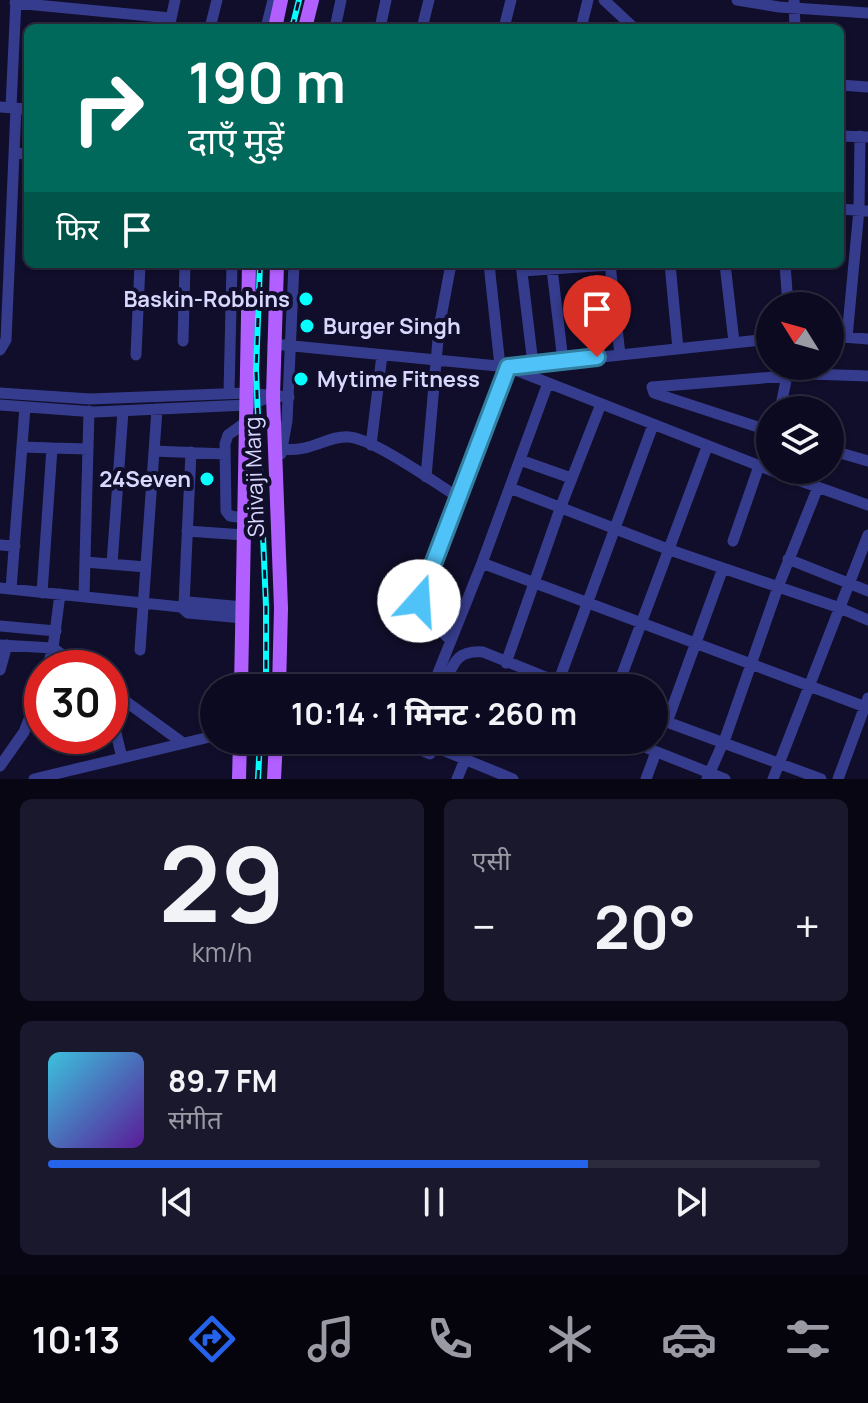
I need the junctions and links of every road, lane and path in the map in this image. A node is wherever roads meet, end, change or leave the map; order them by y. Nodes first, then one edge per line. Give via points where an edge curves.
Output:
1 (175, 0) edge
2 (217, 0) edge
3 (273, 0) edge
4 (281, 0) edge
5 (312, 0) edge
6 (341, 0) edge
7 (386, 0) edge
8 (429, 0) edge
9 (511, 0) edge
10 (588, 0) edge
11 (604, 0) edge
12 (737, 0) edge
13 (16, 2) edge
14 (53, 3) edge
15 (85, 4) edge
16 (790, 4) edge
17 (868, 13) edge
18 (170, 23) edge
19 (211, 24) edge
20 (267, 24) edge
21 (276, 24) edge
22 (306, 24) edge
23 (336, 24) edge
24 (381, 24) edge
25 (423, 24) edge
26 (505, 24) edge
27 (582, 24) edge
28 (630, 24) edge
29 (788, 24) edge
30 (794, 24) edge
31 (14, 46) junction
32 (24, 47) edge
33 (844, 85) edge
34 (868, 87) edge
35 (14, 108) edge
36 (844, 136) edge
37 (864, 137) edge
38 (14, 153) junction
39 (24, 154) edge
40 (863, 210) edge
41 (140, 268) edge
42 (185, 268) edge
43 (232, 268) edge
44 (249, 268) edge
45 (277, 268) edge
46 (294, 268) edge
47 (450, 268) edge
48 (490, 268) edge
49 (521, 268) edge
50 (564, 268) edge
51 (610, 268) edge
52 (670, 268) edge
53 (725, 268) edge
54 (785, 268) edge
55 (552, 269) junction
56 (787, 292) edge
57 (844, 337) edge
58 (847, 337) junction
59 (868, 339) edge
60 (756, 340) edge
61 (183, 341) dead end
62 (734, 342) junction
63 (273, 344) junction
64 (292, 345) junction
65 (678, 349) junction
66 (0, 350) edge
67 (136, 355) dead end
68 (382, 355) junction
69 (620, 355) junction
70 (435, 361) junction
71 (563, 361) junction
72 (533, 364) junction
73 (504, 366) junction
74 (844, 375) edge
75 (868, 376) edge
76 (756, 379) edge
77 (548, 383) junction
78 (0, 393) edge
79 (229, 393) junction
80 (273, 396) junction
81 (289, 397) junction
82 (247, 399) junction
83 (601, 404) junction
84 (0, 405) edge
85 (25, 407) junction
86 (157, 409) junction
87 (89, 411) junction
88 (123, 411) junction
89 (246, 422) junction
90 (653, 425) junction
91 (756, 426) edge
92 (371, 445) junction
93 (22, 447) junction
94 (707, 447) junction
95 (52, 448) junction
96 (88, 449) junction
97 (282, 449) junction
98 (154, 451) junction
99 (191, 452) junction
100 (225, 454) junction
101 (844, 454) edge
102 (520, 460) junction
103 (868, 461) edge
104 (756, 465) edge
105 (426, 477) junction
106 (571, 478) junction
107 (276, 482) junction
108 (759, 484) edge
109 (809, 484) edge
110 (818, 487) junction
111 (510, 488) junction
112 (458, 497) junction
113 (868, 505) edge
114 (561, 506) junction
115 (244, 518) junction
116 (615, 530) junction
117 (187, 531) junction
118 (244, 535) junction
119 (868, 535) edge
120 (733, 541) dead end
121 (0, 545) edge
122 (15, 546) junction
123 (670, 550) junction
124 (788, 559) junction
125 (85, 562) junction
126 (482, 563) junction
127 (112, 564) junction
128 (146, 567) junction
129 (723, 568) junction
130 (534, 582) junction
131 (849, 584) junction
132 (778, 587) junction
133 (6, 589) edge
134 (868, 591) edge
135 (42, 593) junction
136 (60, 594) junction
137 (84, 597) junction
138 (145, 603) junction
139 (589, 603) junction
140 (182, 606) junction
141 (840, 608) junction
142 (243, 612) junction
143 (868, 620) edge
144 (641, 623) junction
145 (0, 626) edge
146 (56, 631) junction
147 (450, 640) junction
148 (696, 643) junction
149 (4, 645) edge
150 (53, 648) junction
151 (56, 650) edge
152 (140, 650) dead end
153 (506, 663) junction
154 (750, 663) junction
155 (0, 670) edge
156 (241, 674) edge
157 (279, 674) edge
158 (437, 674) edge
159 (450, 674) edge
160 (532, 674) edge
161 (561, 674) edge
162 (622, 674) edge
163 (810, 686) junction
164 (128, 703) edge
165 (867, 704) edge
166 (24, 732) edge
167 (200, 739) edge
168 (723, 742) junction
169 (183, 743) junction
170 (121, 754) edge
171 (240, 754) edge
172 (275, 754) edge
173 (428, 754) edge
174 (449, 754) edge
175 (655, 754) edge
176 (660, 754) edge
177 (122, 758) junction
178 (780, 763) junction
179 (0, 765) edge
180 (461, 769) edge
181 (708, 776) edge
182 (34, 779) edge
183 (239, 779) edge
184 (274, 779) edge
185 (493, 779) edge
186 (513, 779) edge
187 (646, 779) edge
188 (725, 779) edge
189 (773, 779) edge
190 (821, 779) edge
191 (838, 779) edge

1 - 18 street
2 - 19 street
3 - 20 street
4 - 21 main road
5 - 22 main road
6 - 23 street
7 - 24 street
8 - 25 street
9 - 26 street
10 - 27 street
11 - 28 street
12 - 16 street
13 - 14 street
13 - 31 street
14 - 15 street
15 - 18 street
16 - 17 street
16 - 29 street
16 - 30 street
31 - 32 street
31 - 35 street
33 - 34 street
35 - 38 street
36 - 37 street
37 - 40 street
38 - 39 street
38 - 66 street via 18,187 6,340
40 - 58 street
41 - 67 street
42 - 61 street
43 - 79 street
44 - 82 main road, Shivaji Marg
45 - 63 main road, Shivaji Marg
46 - 64 street
47 - 70 street
48 - 73 street
49 - 55 street
49 - 72 street
50 - 55 street
51 - 69 street
52 - 65 street
53 - 62 street
54 - 56 street
55 - 71 street
57 - 58 street
58 - 59 street
60 - 62 street
62 - 65 street
63 - 64 street
63 - 80 main road, Shivaji Marg
64 - 68 street
64 - 81 street
65 - 69 street
68 - 70 street
68 - 92 street
69 - 71 street
70 - 73 street
70 - 105 street
71 - 72 street
72 - 73 street
73 - 77 street
73 - 112 street
74 - 75 street
76 - 91 street via 652,387 654,393
77 - 83 street
77 - 102 street
78 - 79 street via 90,399
79 - 82 street
80 - 81 street
80 - 82 street
80 - 107 main road, Shivaji Marg
81 - 97 street
82 - 86 street
82 - 89 main road, Shivaji Marg
83 - 90 street
83 - 106 street
84 - 85 street
85 - 87 street
85 - 93 street
86 - 88 street
86 - 98 street
87 - 88 street
87 - 96 street
88 - 127 street
89 - 100 street via 228,435
89 - 115 main road, Shivaji Marg
90 - 94 street
90 - 116 street
92 - 97 street via 346,437 311,448
92 - 105 street
93 - 95 street
93 - 122 street
94 - 104 street
94 - 123 street
95 - 96 street
95 - 135 street
96 - 125 street
97 - 107 street
98 - 99 street
98 - 128 street
99 - 100 street
99 - 117 street
100 - 115 street via 227,513
101 - 103 street
102 - 106 street
102 - 111 street
105 - 112 street
106 - 114 street
107 - 157 main road, Shivaji Marg
108 - 120 street
109 - 110 street
110 - 113 street
110 - 124 street
111 - 114 street
111 - 126 street
112 - 147 street via 419,601
114 - 116 street
114 - 130 street
115 - 118 main road, Shivaji Marg
116 - 123 street
116 - 139 street
117 - 118 street
117 - 140 street
118 - 142 main road, Shivaji Marg
119 - 131 street
121 - 122 street
122 - 133 street
123 - 129 street
123 - 144 street
124 - 131 street
124 - 132 street
125 - 127 street
125 - 137 street
126 - 130 street
126 - 147 street
127 - 128 street
128 - 138 street
129 - 132 street
129 - 148 street
130 - 139 street
130 - 153 street
131 - 134 street
131 - 141 street
132 - 141 street
132 - 154 street
133 - 135 street
135 - 136 street
136 - 137 street
136 - 146 street
137 - 138 street
138 - 140 street
138 - 152 street
139 - 144 street
139 - 161 street
140 - 142 street via 188,613
141 - 143 street
141 - 163 street
142 - 156 main road, Shivaji Marg
144 - 148 street
144 - 162 street
145 - 146 street
146 - 150 street
147 - 158 street
148 - 154 street
148 - 168 street via 667,722
149 - 150 street
149 - 155 street
150 - 151 street
153 - 159 street via 483,652 461,654
153 - 160 street
154 - 163 street
154 - 168 street
163 - 165 street
163 - 178 street
164 - 169 street
165 - 191 street
166 - 179 street
167 - 169 street
168 - 178 street
168 - 181 street
169 - 177 street
170 - 177 street
171 - 183 main road
172 - 184 main road
173 - 180 street
174 - 180 street
175 - 187 street
176 - 181 street
177 - 182 street
178 - 189 street
178 - 190 street
180 - 185 street
180 - 186 street
181 - 188 street

